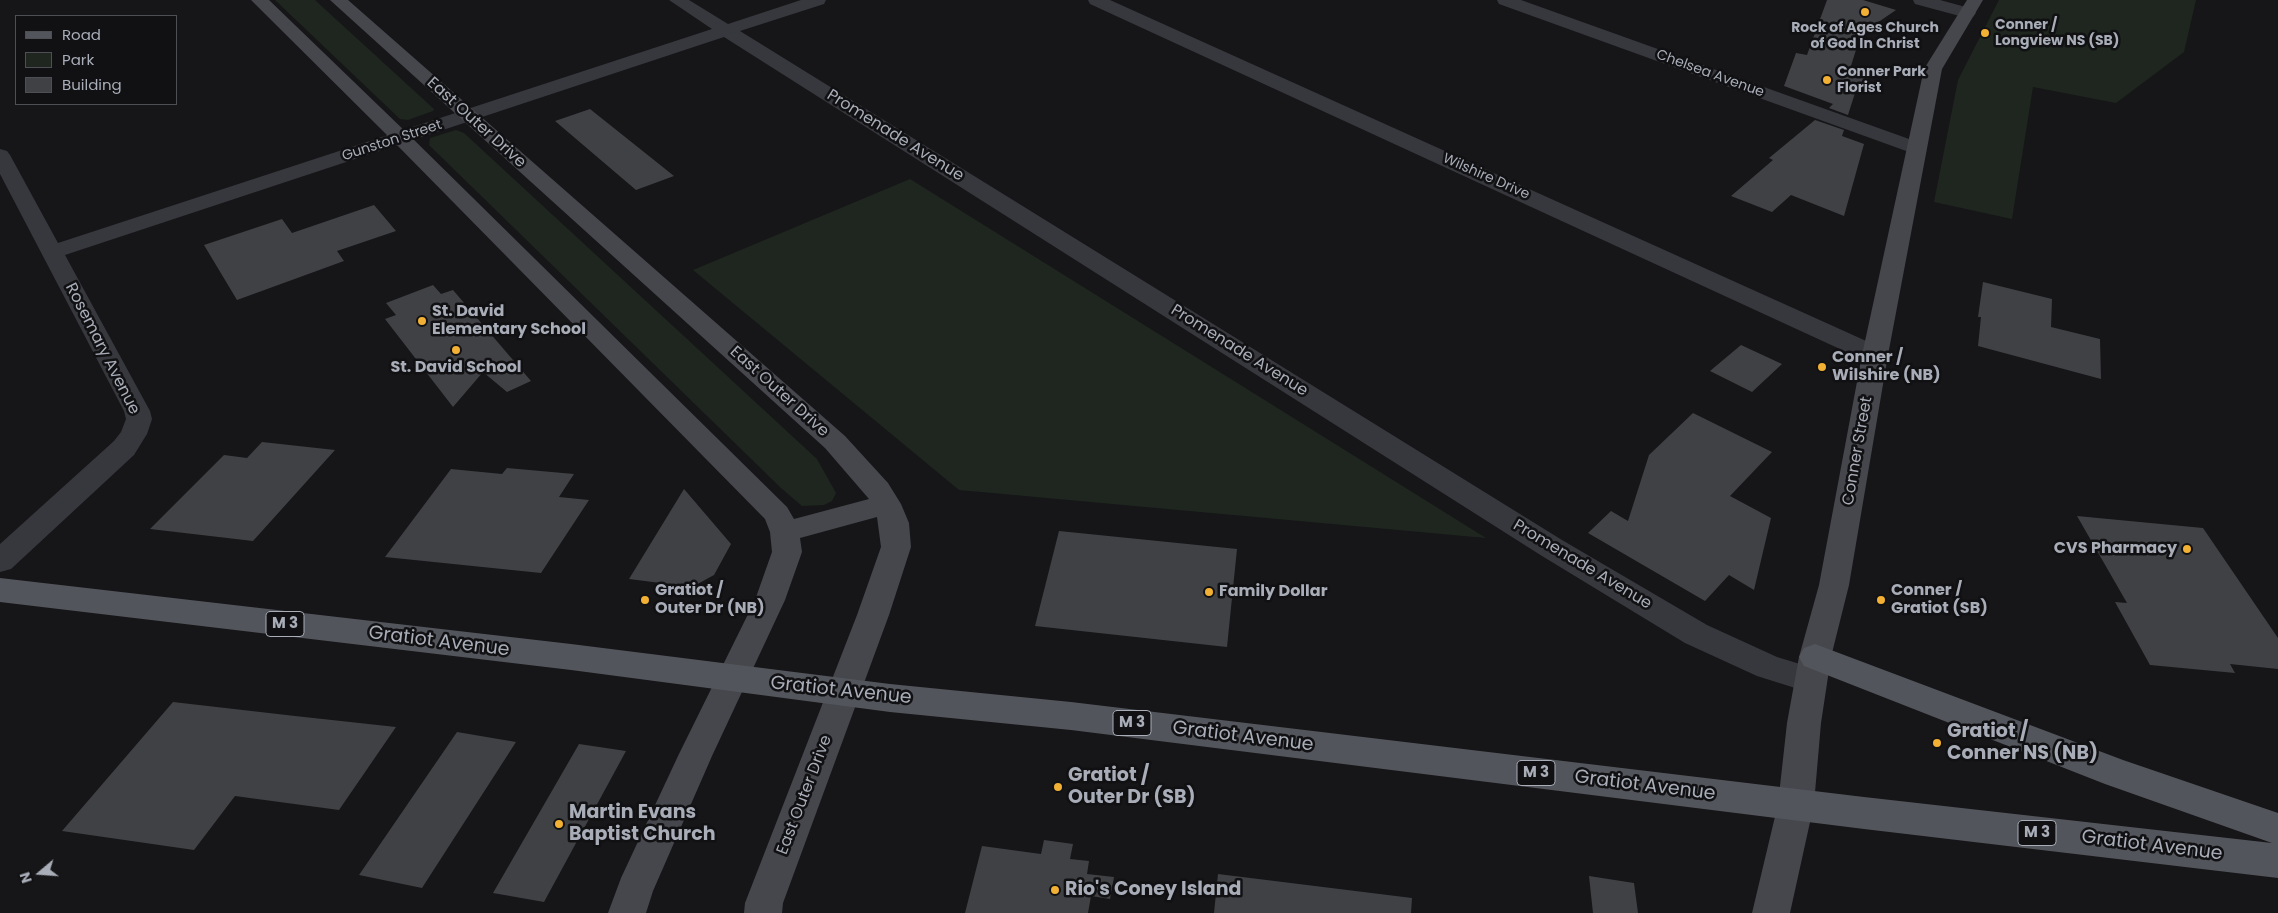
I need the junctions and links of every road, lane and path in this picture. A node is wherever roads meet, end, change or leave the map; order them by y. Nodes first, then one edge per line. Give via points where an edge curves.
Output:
1 (259, 0) edge
2 (338, 0) edge
3 (677, 0) edge
4 (818, 0) edge
5 (1096, 0) edge
6 (1505, 0) edge
7 (1921, 0) edge
8 (1971, 7) edge
9 (726, 30) junction
10 (468, 116) junction
11 (401, 138) junction
12 (1916, 148) junction
13 (0, 155) edge
14 (52, 252) junction
15 (1875, 354) junction
16 (887, 504) junction
17 (785, 532) junction
18 (0, 561) edge
19 (0, 590) edge
20 (1813, 669) junction
21 (734, 679) junction
22 (844, 692) junction
23 (1796, 804) junction
24 (2278, 829) edge
25 (2278, 862) edge
26 (627, 913) edge
27 (763, 913) edge
28 (1770, 913) edge

1 - 11 street
2 - 10 street, East Outer Drive
3 - 9 street, Promenade Avenue
4 - 9 street, Gunston Street
5 - 15 street, Wilshire Drive
6 - 12 street, Chelsea Avenue
7 - 8 street
8 - 12 street, Conner Street via 1932,69
9 - 10 street, Gunston Street
9 - 20 street, Promenade Avenue via 1527,532 1696,634 1768,667
10 - 11 street, Gunston Street
10 - 16 street, East Outer Drive via 835,442
11 - 14 street, Gunston Street
11 - 17 street via 777,514
12 - 15 street, Conner Street
13 - 14 street, Rosemary Avenue
14 - 18 street, Rosemary Avenue via 139,419 124,448
15 - 20 street, Conner Street via 1834,585
16 - 17 street
16 - 22 street, East Outer Drive via 894,523 896,547
17 - 21 street via 787,552 770,600
19 - 21 main road, Gratiot Avenue / M 3
20 - 23 street, Conner Street
20 - 24 main road
21 - 22 main road, Gratiot Avenue / M 3
21 - 26 street via 695,756
22 - 23 main road, Gratiot Avenue / M 3 via 1071,716
22 - 27 street, East Outer Drive via 764,903
23 - 25 main road, Gratiot Avenue / M 3
23 - 28 street, Conner Street

